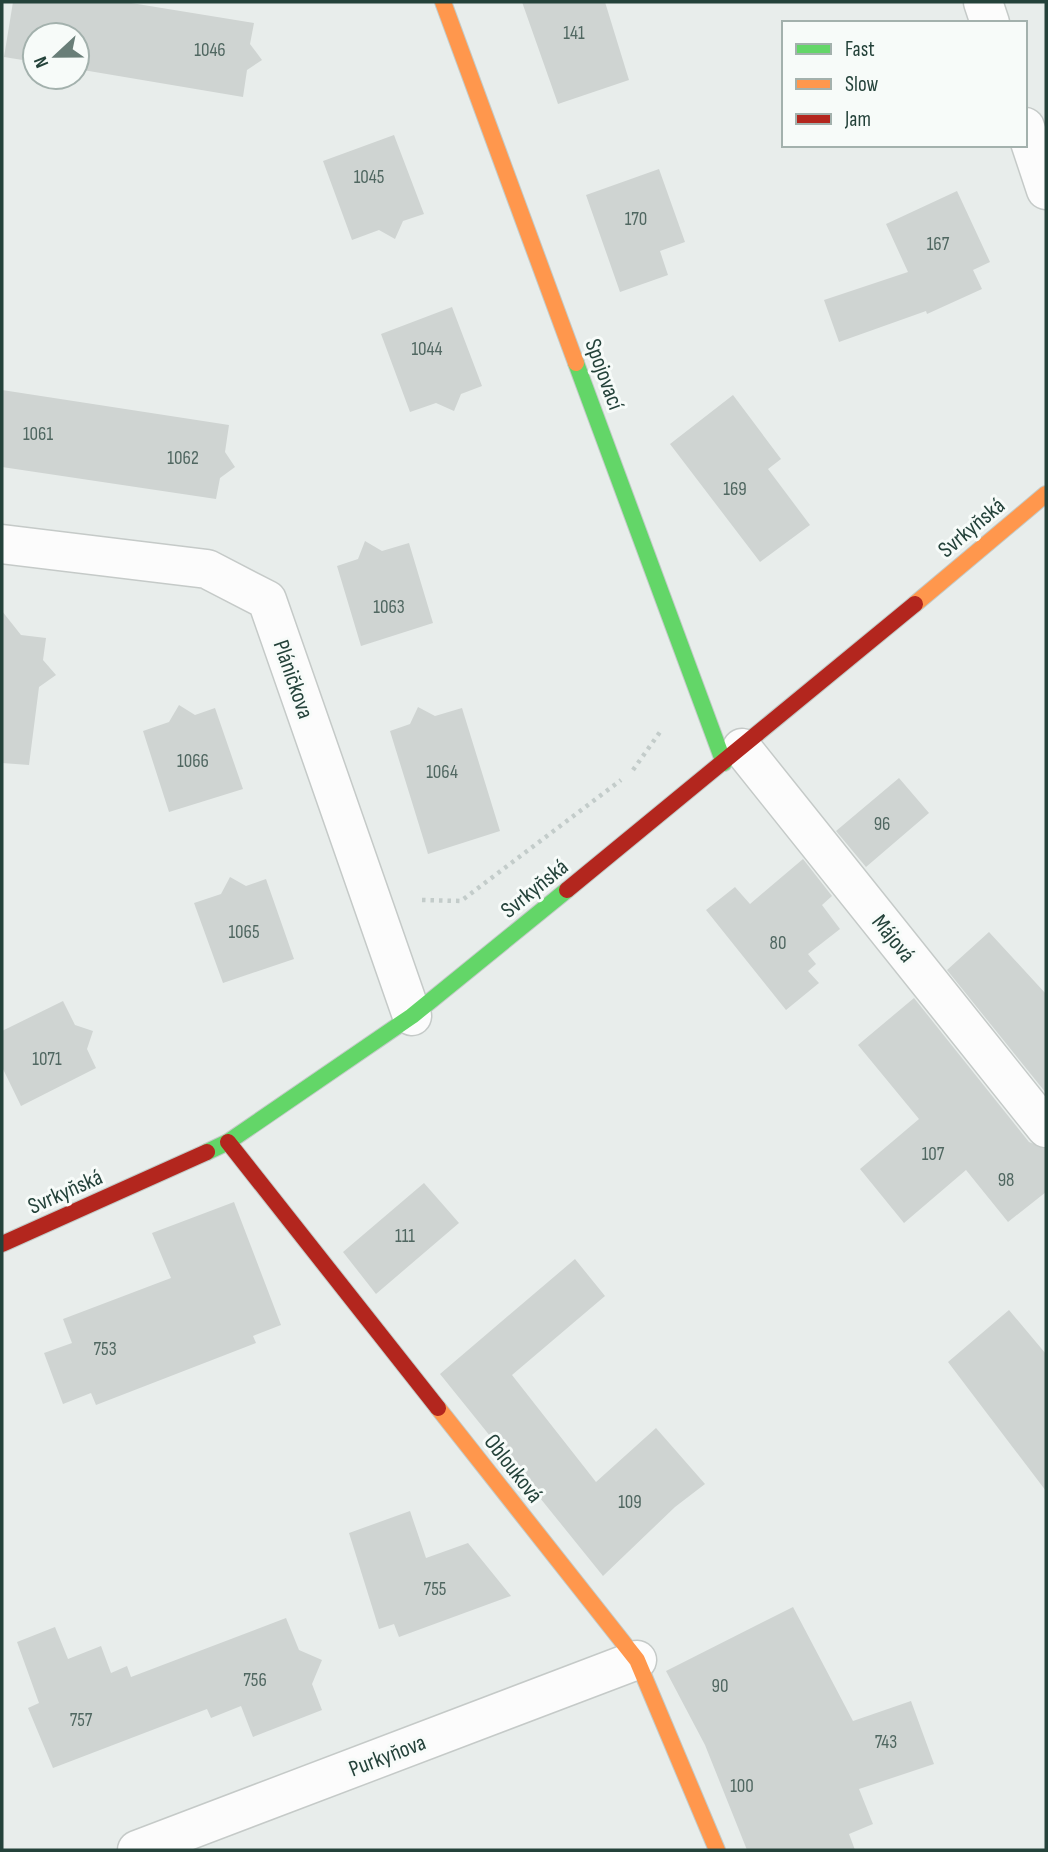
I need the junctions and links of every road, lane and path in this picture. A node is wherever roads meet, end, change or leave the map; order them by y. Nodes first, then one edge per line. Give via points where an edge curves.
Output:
1 (443, 2) edge
2 (983, 2) edge
3 (989, 21) edge
4 (1027, 133) edge
5 (1046, 190) edge
6 (1046, 494) edge
7 (2, 544) edge
8 (665, 726) dead end
9 (733, 755) junction
10 (461, 901) dead end
11 (412, 1016) junction
12 (1046, 1128) edge
13 (228, 1142) junction
14 (2, 1244) edge
15 (637, 1660) junction
16 (138, 1850) edge
17 (717, 1850) edge

1 - 9 street, Spojovací
2 - 3 street
4 - 5 street
6 - 9 street, Svrkyňská
7 - 11 street, Pláničkova via 207,569 267,600
8 - 10 path via 633,770
9 - 11 street, Svrkyňská
9 - 12 street, Májová
11 - 13 street, Svrkyňská
13 - 14 street, Svrkyňská
13 - 15 street, Oblouková
15 - 16 street, Purkyňova
15 - 17 street, Oblouková

